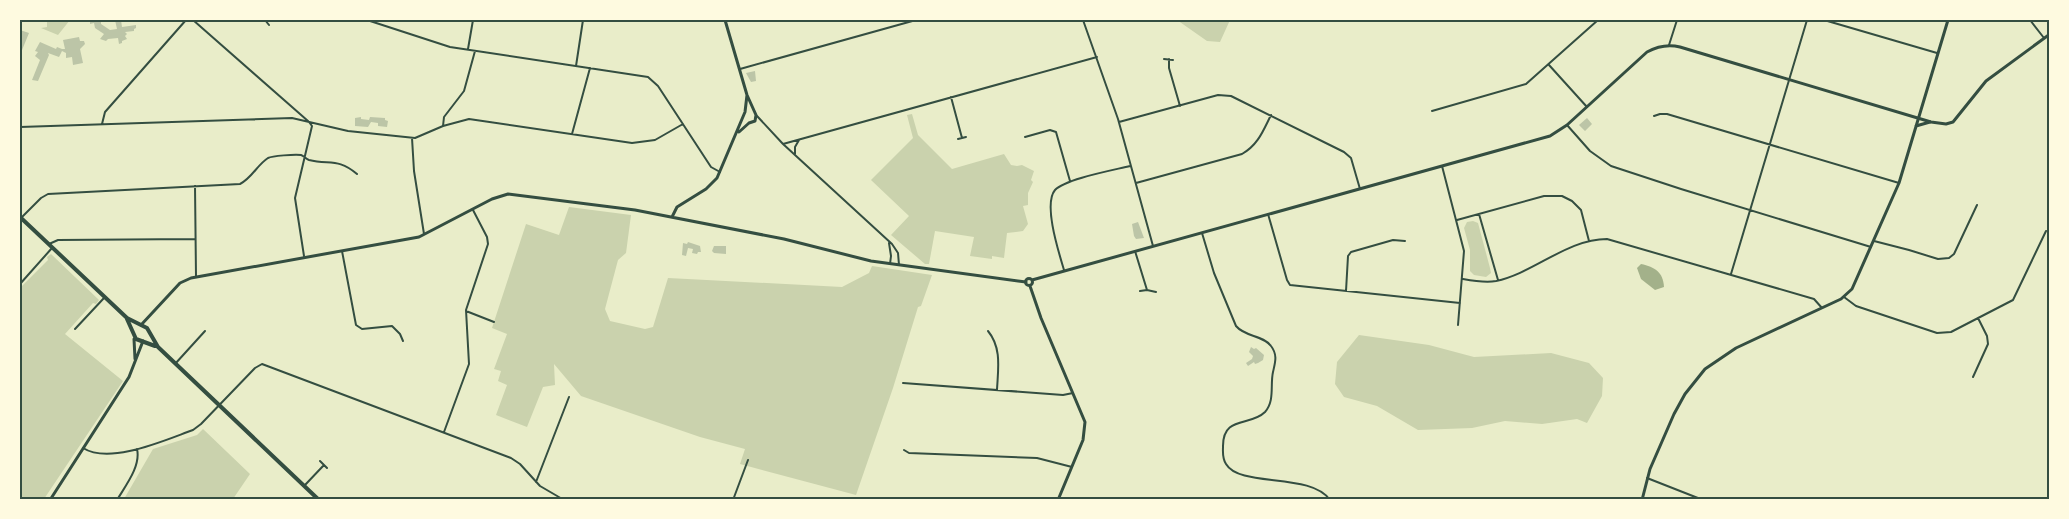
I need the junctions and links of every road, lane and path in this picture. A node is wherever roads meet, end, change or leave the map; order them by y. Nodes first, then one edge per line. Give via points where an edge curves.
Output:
1 (186, 20) edge
2 (193, 20) edge
3 (265, 20) edge
4 (367, 20) edge
5 (473, 20) edge
6 (583, 20) edge
7 (725, 20) edge
8 (910, 20) edge
9 (916, 20) edge
10 (1083, 20) edge
11 (1598, 20) edge
12 (1677, 20) edge
13 (1807, 20) edge
14 (1824, 20) edge
15 (1948, 20) edge
16 (2030, 20) edge
17 (269, 25) dead end
18 (2049, 34) edge
19 (2044, 38) junction
20 (1670, 45) junction
21 (468, 50) junction
22 (475, 51) junction
23 (1938, 53) junction
24 (1097, 57) junction
25 (1164, 59) dead end
26 (1169, 60) junction
27 (1173, 60) dead end
28 (1549, 65) junction
29 (576, 66) junction
30 (590, 68) junction
31 (739, 69) junction
32 (1789, 79) junction
33 (747, 95) junction
34 (951, 98) junction
35 (1180, 106) junction
36 (1587, 107) junction
37 (1432, 111) dead end
38 (756, 114) junction
39 (745, 115) junction
40 (1271, 115) junction
41 (1654, 116) dead end
42 (1919, 118) junction
43 (309, 122) junction
44 (1119, 122) junction
45 (1931, 122) junction
46 (751, 123) junction
47 (102, 124) junction
48 (682, 124) junction
49 (763, 124) junction
50 (1567, 125) junction
51 (443, 126) junction
52 (1916, 126) junction
53 (20, 127) edge
54 (737, 133) junction
55 (572, 134) junction
56 (1025, 137) dead end
57 (412, 138) junction
58 (802, 138) junction
59 (958, 139) dead end
60 (783, 144) junction
61 (1769, 144) junction
62 (795, 155) junction
63 (304, 158) junction
64 (1131, 165) junction
65 (1442, 166) junction
66 (720, 172) junction
67 (357, 174) dead end
68 (1070, 182) junction
69 (1136, 183) junction
70 (1899, 183) junction
71 (195, 186) junction
72 (1360, 189) junction
73 (1977, 205) dead end
74 (472, 209) junction
75 (1750, 210) junction
76 (1268, 214) junction
77 (1479, 214) junction
78 (672, 217) junction
79 (20, 218) edge
80 (1457, 220) junction
81 (2046, 231) dead end
82 (1202, 232) junction
83 (424, 235) junction
84 (195, 239) junction
85 (1406, 241) dead end
86 (1589, 241) junction
87 (1874, 241) junction
88 (889, 243) junction
89 (49, 244) junction
90 (1153, 246) junction
91 (1872, 246) junction
92 (53, 248) junction
93 (342, 251) junction
94 (1135, 251) junction
95 (304, 257) junction
96 (890, 264) junction
97 (898, 265) junction
98 (1064, 270) junction
99 (1731, 274) junction
100 (196, 276) junction
101 (1463, 279) junction
102 (1032, 280) junction
103 (1497, 280) junction
104 (1026, 282) junction
105 (20, 284) edge
106 (1030, 285) junction
107 (1147, 290) junction
108 (1140, 291) dead end
109 (1346, 291) junction
110 (1156, 292) dead end
111 (105, 297) junction
112 (1844, 297) junction
113 (1460, 303) junction
114 (1822, 308) junction
115 (466, 310) junction
116 (150, 316) junction
117 (127, 318) junction
118 (1977, 318) junction
119 (494, 322) dead end
120 (1458, 325) dead end
121 (140, 326) junction
122 (75, 329) dead end
123 (206, 331) dead end
124 (988, 331) dead end
125 (149, 332) junction
126 (134, 335) junction
127 (144, 341) junction
128 (403, 341) dead end
129 (158, 348) junction
130 (135, 361) junction
131 (175, 364) junction
132 (1973, 377) dead end
133 (903, 383) dead end
134 (997, 390) junction
135 (1074, 392) junction
136 (569, 397) dead end
137 (219, 405) junction
138 (444, 432) junction
139 (83, 448) junction
140 (137, 449) junction
141 (904, 450) dead end
142 (748, 460) dead end
143 (320, 461) dead end
144 (324, 465) junction
145 (1072, 467) junction
146 (327, 468) dead end
147 (1647, 478) junction
148 (536, 482) junction
149 (304, 486) junction
150 (50, 500) edge
151 (117, 500) edge
152 (319, 500) edge
153 (564, 500) edge
154 (733, 500) edge
155 (1058, 500) edge
156 (1330, 500) edge
157 (1642, 500) edge
158 (1703, 500) edge

1 - 47 street via 105,112
2 - 43 street
3 - 17 street
4 - 21 street
5 - 21 street
6 - 29 street
7 - 31 street
8 - 9 street
8 - 31 street
10 - 24 street
11 - 28 street
12 - 20 street
13 - 32 street
14 - 23 street
15 - 23 street
16 - 19 street
18 - 19 street
19 - 45 street via 1986,81 1953,122
20 - 32 street
20 - 36 street via 1647,52
21 - 22 street
22 - 29 street
22 - 51 street via 464,91 444,117
23 - 42 street
24 - 34 street
24 - 44 street
25 - 26 street
26 - 27 street
26 - 35 street
28 - 36 street
28 - 37 street via 1526,84
29 - 30 street
30 - 48 street via 652,80
30 - 55 street
31 - 33 street
32 - 42 street
32 - 61 street
33 - 38 street
33 - 39 street
34 - 58 street
34 - 59 street via 964,138
35 - 40 street via 1226,95
35 - 44 street
36 - 50 street
38 - 39 street via 751,110
38 - 46 street
38 - 49 street
39 - 46 street
39 - 54 street
40 - 69 street via 1260,139 1242,154
40 - 72 street via 1348,155
41 - 61 street via 1667,114
42 - 45 street
42 - 52 street
43 - 47 street via 285,118
43 - 57 street
43 - 63 street via 312,126
44 - 64 street
45 - 52 street
46 - 49 street
46 - 54 street
47 - 53 street
48 - 55 street via 656,140 632,143
48 - 66 street via 711,167
49 - 60 street
50 - 65 street via 1550,136
50 - 75 street via 1590,151 1611,166
51 - 55 street via 477,119
51 - 57 street
52 - 70 street
54 - 66 street
56 - 68 street via 1056,132
57 - 83 street
58 - 60 street
58 - 62 street via 795,147
60 - 62 street
61 - 70 street
61 - 75 street
62 - 88 street
63 - 67 street via 336,162
63 - 71 street via 272,156 242,183
63 - 95 street via 295,198
64 - 68 street
64 - 69 street
65 - 72 street
65 - 80 street
66 - 78 street via 709,187 674,209
68 - 98 street via 1057,188 1050,204
69 - 90 street
70 - 87 street
71 - 79 street via 48,194
71 - 84 street
72 - 76 street
73 - 87 street via 1954,254 1948,258 1938,259
74 - 78 street via 508,194
74 - 83 street
74 - 115 street via 488,243
75 - 91 street
75 - 99 street
76 - 82 street
76 - 109 street via 1288,283 1295,287
77 - 80 street
77 - 86 street via 1544,196 1562,196 1581,210
77 - 103 street
78 - 96 street
79 - 89 highway
80 - 101 street via 1464,251
81 - 118 street via 2013,300
82 - 90 street
82 - 156 street via 1236,326 1269,344 1276,357 1270,404 1260,416 1228,428 1223,441 1224,460 1237,473 1319,490
83 - 93 street
84 - 89 street via 58,240
84 - 100 street
85 - 109 street via 1393,240 1351,252
86 - 99 street via 1618,241
86 - 103 street
87 - 91 street
88 - 96 street
88 - 97 street via 896,249
89 - 92 highway
90 - 94 street
91 - 112 street via 1855,284
92 - 105 street
92 - 111 highway
93 - 95 street
93 - 128 street via 356,325 362,329 392,326
94 - 98 street
94 - 107 street
95 - 100 street
96 - 97 street
97 - 104 street
98 - 102 street
99 - 114 street via 1814,299
100 - 116 street via 180,284
101 - 103 street
101 - 113 street
102 - 104 street
102 - 106 street
104 - 106 street
106 - 135 street
107 - 108 street
107 - 110 street
109 - 113 street
111 - 117 highway
111 - 122 street
112 - 114 street
112 - 118 street via 1856,306 1942,334
113 - 120 street
114 - 147 street via 1736,348 1705,369 1674,414
115 - 119 street
115 - 138 street via 469,364
116 - 121 street
116 - 125 street
117 - 121 highway
117 - 126 highway
118 - 132 street via 1988,344
121 - 125 highway
121 - 126 highway
123 - 131 street
124 - 134 street via 999,358
125 - 127 highway
125 - 129 highway
126 - 127 highway
126 - 130 street
127 - 129 highway
127 - 130 street
129 - 131 highway
130 - 139 street via 129,377
131 - 137 highway
133 - 134 street
134 - 135 street via 1063,395
135 - 145 street via 1086,425
136 - 148 street
137 - 138 street via 262,364
137 - 140 street via 193,430
137 - 149 highway
138 - 148 street via 516,460
139 - 140 street via 93,453
139 - 150 street
140 - 151 street via 135,468
141 - 145 street via 1037,458
142 - 154 street
143 - 144 street
144 - 146 street
144 - 149 street
145 - 155 street
147 - 157 street
147 - 158 street
148 - 153 street
149 - 152 highway

